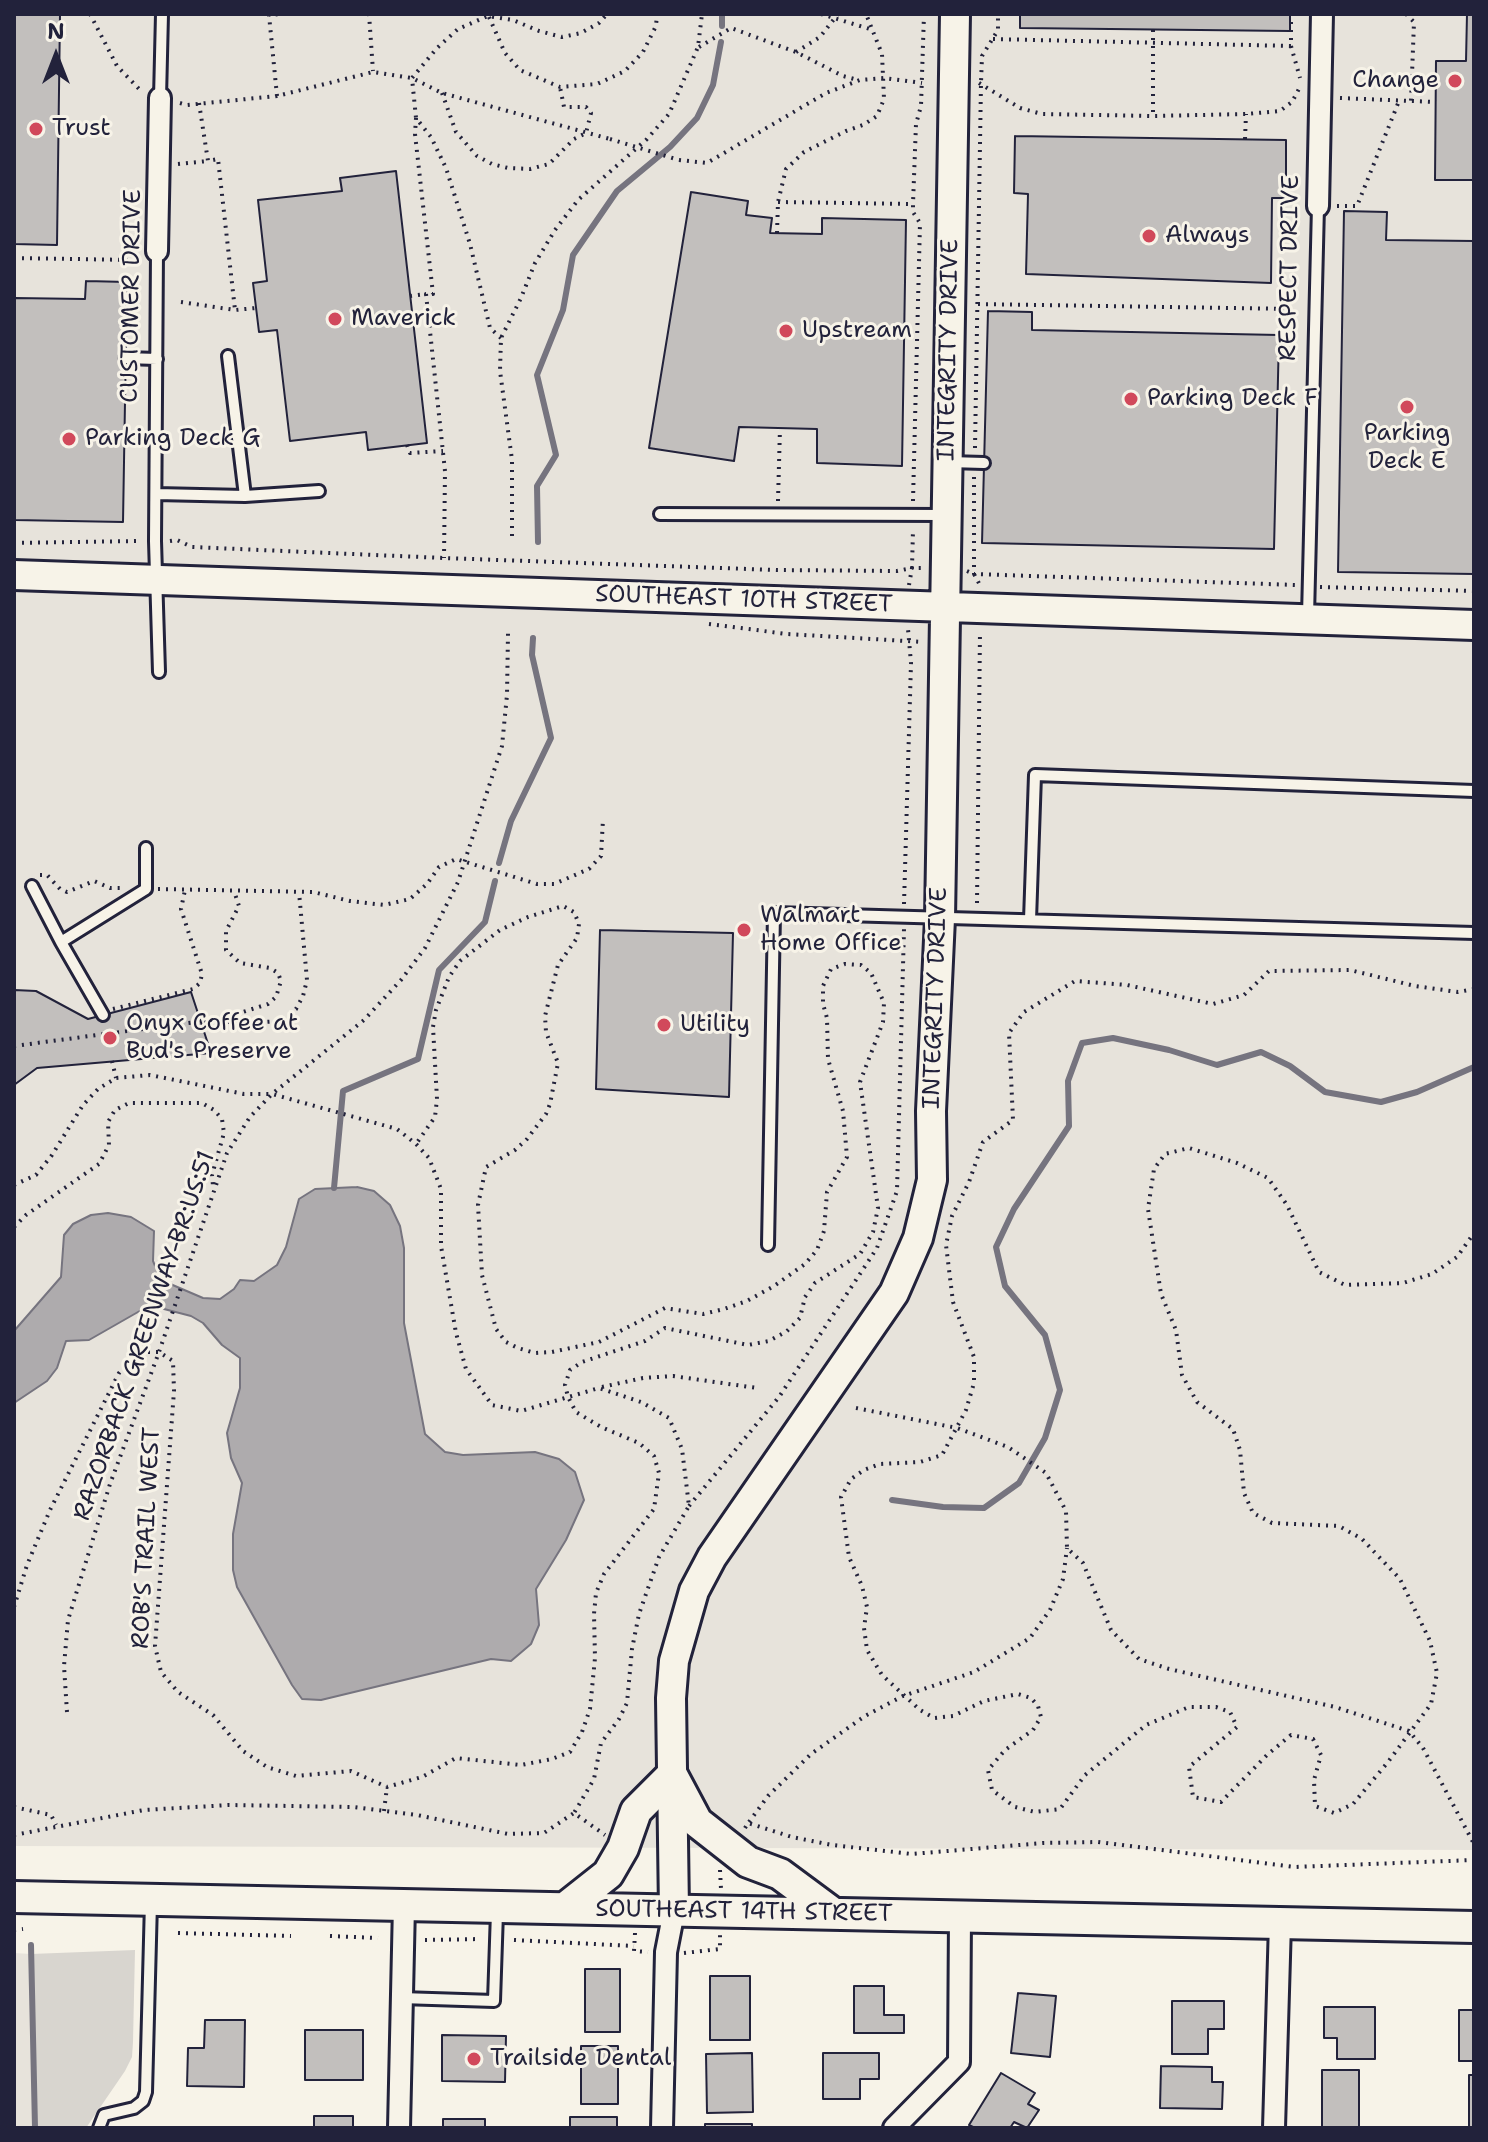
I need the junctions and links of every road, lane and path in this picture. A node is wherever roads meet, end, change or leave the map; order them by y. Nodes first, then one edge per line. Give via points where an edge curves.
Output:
1 (90, 14) edge
2 (162, 14) edge
3 (280, 14) edge
4 (369, 14) edge
5 (607, 14) edge
6 (657, 14) edge
7 (702, 14) edge
8 (821, 14) edge
9 (866, 14) edge
10 (924, 14) edge
11 (955, 14) edge
12 (998, 14) edge
13 (1291, 14) edge
14 (1322, 14) edge
15 (1406, 14) edge
16 (488, 15) edge
17 (837, 16) edge
18 (874, 30) junction
19 (1153, 30) dead end
20 (993, 39) junction
21 (1154, 43) junction
22 (1291, 46) junction
23 (698, 47) junction
24 (796, 52) junction
25 (373, 72) junction
26 (412, 78) junction
27 (884, 78) junction
28 (860, 80) junction
29 (922, 83) junction
30 (930, 83) dead end
31 (981, 83) junction
32 (1311, 83) junction
33 (560, 87) junction
34 (442, 93) junction
35 (277, 96) junction
36 (160, 98) junction
37 (1399, 101) junction
38 (1411, 101) junction
39 (1436, 102) dead end
40 (199, 103) junction
41 (1246, 114) junction
42 (1153, 116) junction
43 (416, 118) junction
44 (586, 133) junction
45 (1245, 139) dead end
46 (208, 161) junction
47 (159, 166) junction
48 (778, 202) junction
49 (913, 204) junction
50 (1318, 206) junction
51 (777, 233) dead end
52 (157, 251) joint
53 (14, 258) edge
54 (133, 260) dead end
55 (426, 294) junction
56 (410, 296) dead end
57 (181, 302) dead end
58 (978, 304) junction
59 (256, 308) dead end
60 (1293, 309) dead end
61 (235, 310) junction
62 (501, 338) junction
63 (228, 356) dead end
64 (125, 358) dead end
65 (157, 359) junction
66 (780, 428) dead end
67 (407, 445) dead end
68 (443, 451) junction
69 (969, 463) junction
70 (319, 491) dead end
71 (156, 494) junction
72 (245, 496) junction
73 (660, 514) dead end
74 (778, 515) junction
75 (913, 515) junction
76 (946, 515) junction
77 (512, 536) dead end
78 (139, 541) dead end
79 (169, 541) dead end
80 (14, 543) edge
81 (444, 558) junction
82 (912, 568) junction
83 (926, 568) dead end
84 (960, 568) dead end
85 (974, 574) junction
86 (14, 575) edge
87 (155, 579) junction
88 (1286, 585) dead end
89 (909, 586) dead end
90 (981, 587) dead end
91 (1329, 587) dead end
92 (1474, 591) edge
93 (945, 607) junction
94 (1307, 619) junction
95 (1474, 625) edge
96 (980, 626) dead end
97 (908, 631) dead end
98 (508, 633) dead end
99 (980, 643) junction
100 (968, 644) dead end
101 (159, 672) dead end
102 (1474, 791) edge
103 (603, 819) dead end
104 (146, 848) dead end
105 (464, 863) junction
106 (37, 875) dead end
107 (32, 886) dead end
108 (129, 888) dead end
109 (158, 889) dead end
110 (185, 890) junction
111 (234, 891) junction
112 (299, 892) junction
113 (977, 903) dead end
114 (904, 917) junction
115 (940, 918) junction
116 (1030, 920) junction
117 (1474, 933) edge
118 (61, 942) junction
119 (1474, 989) edge
120 (102, 1013) joint
121 (219, 1019) junction
122 (14, 1046) edge
123 (112, 1061) dead end
124 (116, 1078) junction
125 (272, 1094) junction
126 (416, 1144) junction
127 (14, 1185) edge
128 (214, 1189) junction
129 (14, 1227) edge
130 (1474, 1233) edge
131 (768, 1245) dead end
132 (159, 1352) junction
133 (599, 1388) junction
134 (757, 1388) dead end
135 (568, 1397) junction
136 (856, 1408) dead end
137 (957, 1428) junction
138 (689, 1506) junction
139 (1067, 1548) junction
140 (14, 1607) edge
141 (903, 1696) junction
142 (67, 1712) dead end
143 (1409, 1731) junction
144 (672, 1775) junction
145 (387, 1787) junction
146 (14, 1807) edge
147 (384, 1811) junction
148 (574, 1813) junction
149 (748, 1823) junction
150 (56, 1825) junction
151 (14, 1835) edge
152 (606, 1835) dead end
153 (739, 1835) dead end
154 (1474, 1844) edge
155 (1474, 1860) edge
156 (14, 1897) edge
157 (151, 1900) junction
158 (404, 1905) junction
159 (497, 1907) junction
160 (565, 1908) junction
161 (674, 1911) junction
162 (834, 1914) junction
163 (960, 1917) junction
164 (1280, 1923) junction
165 (1474, 1927) edge
166 (23, 1929) dead end
167 (14, 1930) edge
168 (178, 1933) dead end
169 (291, 1936) dead end
170 (330, 1936) dead end
171 (378, 1938) dead end
172 (480, 1939) dead end
173 (425, 1940) dead end
174 (514, 1940) dead end
175 (720, 1949) dead end
176 (652, 1952) dead end
177 (684, 1953) dead end
178 (401, 1998) junction
179 (99, 2128) edge
180 (399, 2128) edge
181 (662, 2128) edge
182 (894, 2128) edge
183 (1274, 2128) edge

1 - 36 path via 117,66 144,94
2 - 36 lane, CUSTOMER DRIVE
3 - 35 path via 269,15
4 - 25 path
5 - 16 path via 581,33 562,37
6 - 33 path via 643,52 625,71 597,84
7 - 23 path
8 - 17 path
9 - 18 path
10 - 29 path
11 - 69 street, INTEGRITY DRIVE
12 - 20 path
13 - 22 path
14 - 32 street, RESPECT DRIVE
15 - 38 path via 1414,22
16 - 26 path via 458,29
16 - 33 path via 505,53 520,70
17 - 18 path
17 - 24 path via 820,37
18 - 27 path
19 - 21 path
20 - 21 path
20 - 31 path via 982,56
21 - 22 path
21 - 42 path
22 - 32 path
23 - 24 path via 731,28
23 - 62 path via 669,114 578,200 555,230
24 - 28 path
25 - 26 path
25 - 35 path
26 - 34 path
26 - 43 path
27 - 28 path
27 - 29 path
27 - 48 path via 877,116 804,152 786,169
28 - 44 path, bridge via 826,93 707,163
29 - 30 path
29 - 49 path
31 - 42 path via 1020,108 1042,114
31 - 58 path
32 - 37 path via 1341,99
32 - 41 path via 1280,111
32 - 50 street, RESPECT DRIVE
33 - 44 path via 564,107 586,107 591,113
34 - 44 path
34 - 44 path via 456,132 492,164 530,169 549,164
35 - 40 path
36 - 40 path
36 - 47 street, CUSTOMER DRIVE
37 - 38 path
37 - 50 path via 1357,206
38 - 39 path
40 - 46 path
41 - 42 path
41 - 45 path
43 - 55 path via 433,294
43 - 62 path via 446,168 490,328
46 - 47 path
46 - 61 path via 218,159
47 - 52 street, CUSTOMER DRIVE
48 - 49 path
48 - 51 path
49 - 75 path via 920,223
50 - 94 lane, RESPECT DRIVE
52 - 65 lane, CUSTOMER DRIVE
53 - 54 path
55 - 56 path
55 - 68 path
57 - 61 path
58 - 60 path
58 - 69 path
59 - 61 path
62 - 77 path via 512,460
63 - 72 lane
64 - 65 lane
65 - 71 lane, CUSTOMER DRIVE
66 - 74 path
67 - 68 path via 410,453
68 - 81 path
69 - 76 street, INTEGRITY DRIVE
69 - 85 path
70 - 72 lane
71 - 72 lane
71 - 87 lane, CUSTOMER DRIVE
73 - 74 lane
74 - 75 lane
75 - 76 lane
75 - 82 path
76 - 93 street, INTEGRITY DRIVE
78 - 80 path
79 - 81 path via 192,547
81 - 82 path via 776,570
82 - 83 path
82 - 89 path
84 - 85 path
85 - 88 path
85 - 90 path
86 - 87 street, SOUTHEAST 10TH STREET
87 - 93 street, SOUTHEAST 10TH STREET
87 - 101 lane, CUSTOMER DRIVE
91 - 92 path
93 - 94 street, SOUTHEAST 10TH STREET
93 - 115 street, INTEGRITY DRIVE
94 - 95 street, SOUTHEAST 10TH STREET
96 - 99 path
97 - 114 path
98 - 105 path, RAZORBACK GREENWAY-BR:US:51 via 502,746
99 - 100 path
99 - 113 path
102 - 116 lane via 1035,775
103 - 105 path via 601,856 589,869 554,884
104 - 118 lane via 146,889
105 - 112 path via 446,862 418,893 400,902 369,903
105 - 125 path, RAZORBACK GREENWAY-BR:US:51 via 425,948 401,980 364,1020
106 - 108 path via 47,875 67,892 94,881
107 - 118 lane
109 - 110 path
110 - 111 path
110 - 120 path via 181,909 202,974 200,983
111 - 112 path
111 - 121 path via 239,906 226,931 226,950 240,963 270,968 281,981 268,1004
112 - 121 path via 307,980 296,1009 279,1021 260,1024
114 - 115 lane
114 - 131 lane via 774,913
114 - 138 path via 897,1191 877,1248 779,1397
115 - 116 lane
115 - 144 street, INTEGRITY DRIVE via 932,1180 918,1238 894,1293 712,1557 694,1591 674,1661
116 - 117 lane
118 - 120 lane
119 - 137 path via 1415,986 1350,970 1269,971 1244,995 1213,1004 1127,985 1075,981 1024,1012 1009,1033 1013,1120 983,1142 952,1216 946,1245 953,1302 974,1357 974,1383
121 - 122 path
123 - 124 path
124 - 125 path via 150,1075 244,1094
124 - 127 path via 83,1105 36,1175
125 - 126 path via 397,1129
125 - 128 path, RAZORBACK GREENWAY-BR:US:51 via 227,1153
126 - 135 path via 429,1158 441,1189 441,1246 466,1369 492,1405 521,1411
126 - 135 path via 435,1117 433,1027 449,977 460,961 500,930 563,906 574,912 579,924 577,938 552,981 545,1016 558,1063 550,1104 527,1139 486,1167 478,1205 482,1275 496,1329 518,1348 552,1352 599,1342 665,1308 703,1314 747,1301 805,1264 817,1250 827,1192 847,1157 843,1111 828,1059 823,986 831,969 845,964 861,965 871,973 884,1003 883,1022 860,1082 878,1208 873,1232 860,1254 815,1283 800,1318 769,1341 748,1345 665,1328 570,1370
128 - 129 path via 212,1175 224,1133 214,1110 202,1103 129,1103 115,1110 108,1122 109,1145 99,1164
128 - 132 path, RAZORBACK GREENWAY-BR:US:51
130 - 143 path via 1457,1257 1432,1274 1403,1283 1345,1285 1319,1272 1268,1178 1189,1148 1165,1154 1154,1169 1148,1209 1161,1294 1176,1330 1182,1375 1197,1402 1233,1429 1244,1493 1253,1513 1272,1523 1339,1526 1362,1539 1400,1579 1430,1641 1437,1673 1431,1704
132 - 140 path via 136,1352 119,1373 50,1510
132 - 142 path, RAZORBACK GREENWAY-BR:US:51 via 68,1620
132 - 145 path, ROB'S TRAIL WEST via 173,1361 174,1391 155,1646 161,1672 178,1692 213,1715 243,1751 267,1767 296,1776 351,1771
133 - 134 path via 673,1376
133 - 135 path
133 - 138 path via 669,1418 682,1449
135 - 145 path via 576,1412 639,1443 654,1456 659,1473 654,1509 604,1574 596,1593 590,1709 582,1732 570,1752 552,1759 521,1765 456,1758 422,1777
136 - 137 path
137 - 139 path via 1008,1447 1046,1473 1066,1511
137 - 141 path via 942,1455 864,1470 851,1479 841,1497 849,1557 867,1607 867,1650
138 - 148 path via 659,1557 639,1614 627,1703 601,1743 594,1779
139 - 141 path via 1063,1579 1030,1638 974,1672
139 - 143 path via 1083,1563 1111,1630 1139,1659 1335,1707
141 - 143 path via 934,1718 953,1716 984,1701 1018,1694 1031,1698 1041,1717 988,1770 992,1790 1015,1807 1035,1812 1060,1809 1085,1775 1137,1732 1189,1707 1230,1712 1237,1727 1189,1767 1193,1797 1221,1802 1291,1735 1313,1739 1321,1755 1314,1780 1315,1806 1334,1813 1353,1804
141 - 149 path via 811,1754
143 - 154 path
144 - 160 main road via 636,1811 608,1874
144 - 161 street, INTEGRITY DRIVE
144 - 162 main road via 697,1822 748,1862 780,1874
145 - 147 path
146 - 150 path via 51,1815
147 - 148 path via 508,1834 544,1833
147 - 150 path via 229,1805 144,1810
148 - 152 path
149 - 153 path
149 - 155 path via 832,1845 912,1854 1098,1842 1295,1867
150 - 151 path
156 - 157 main road, SOUTHEAST 14TH STREET
157 - 158 main road, SOUTHEAST 14TH STREET
157 - 179 lane via 146,2092 134,2108 104,2115
158 - 159 main road, SOUTHEAST 14TH STREET
158 - 178 street
159 - 160 main road, SOUTHEAST 14TH STREET
159 - 178 lane via 494,2001
160 - 161 main road, SOUTHEAST 14TH STREET
161 - 162 main road, SOUTHEAST 14TH STREET
161 - 181 street via 666,1952
162 - 163 main road, SOUTHEAST 14TH STREET
163 - 164 main road, SOUTHEAST 14TH STREET
163 - 182 street via 959,2062
164 - 165 main road, SOUTHEAST 14TH STREET
164 - 183 street
166 - 167 path
168 - 169 path
170 - 171 path
172 - 173 path
174 - 176 path via 634,1944 634,1951
175 - 177 path
178 - 180 street

